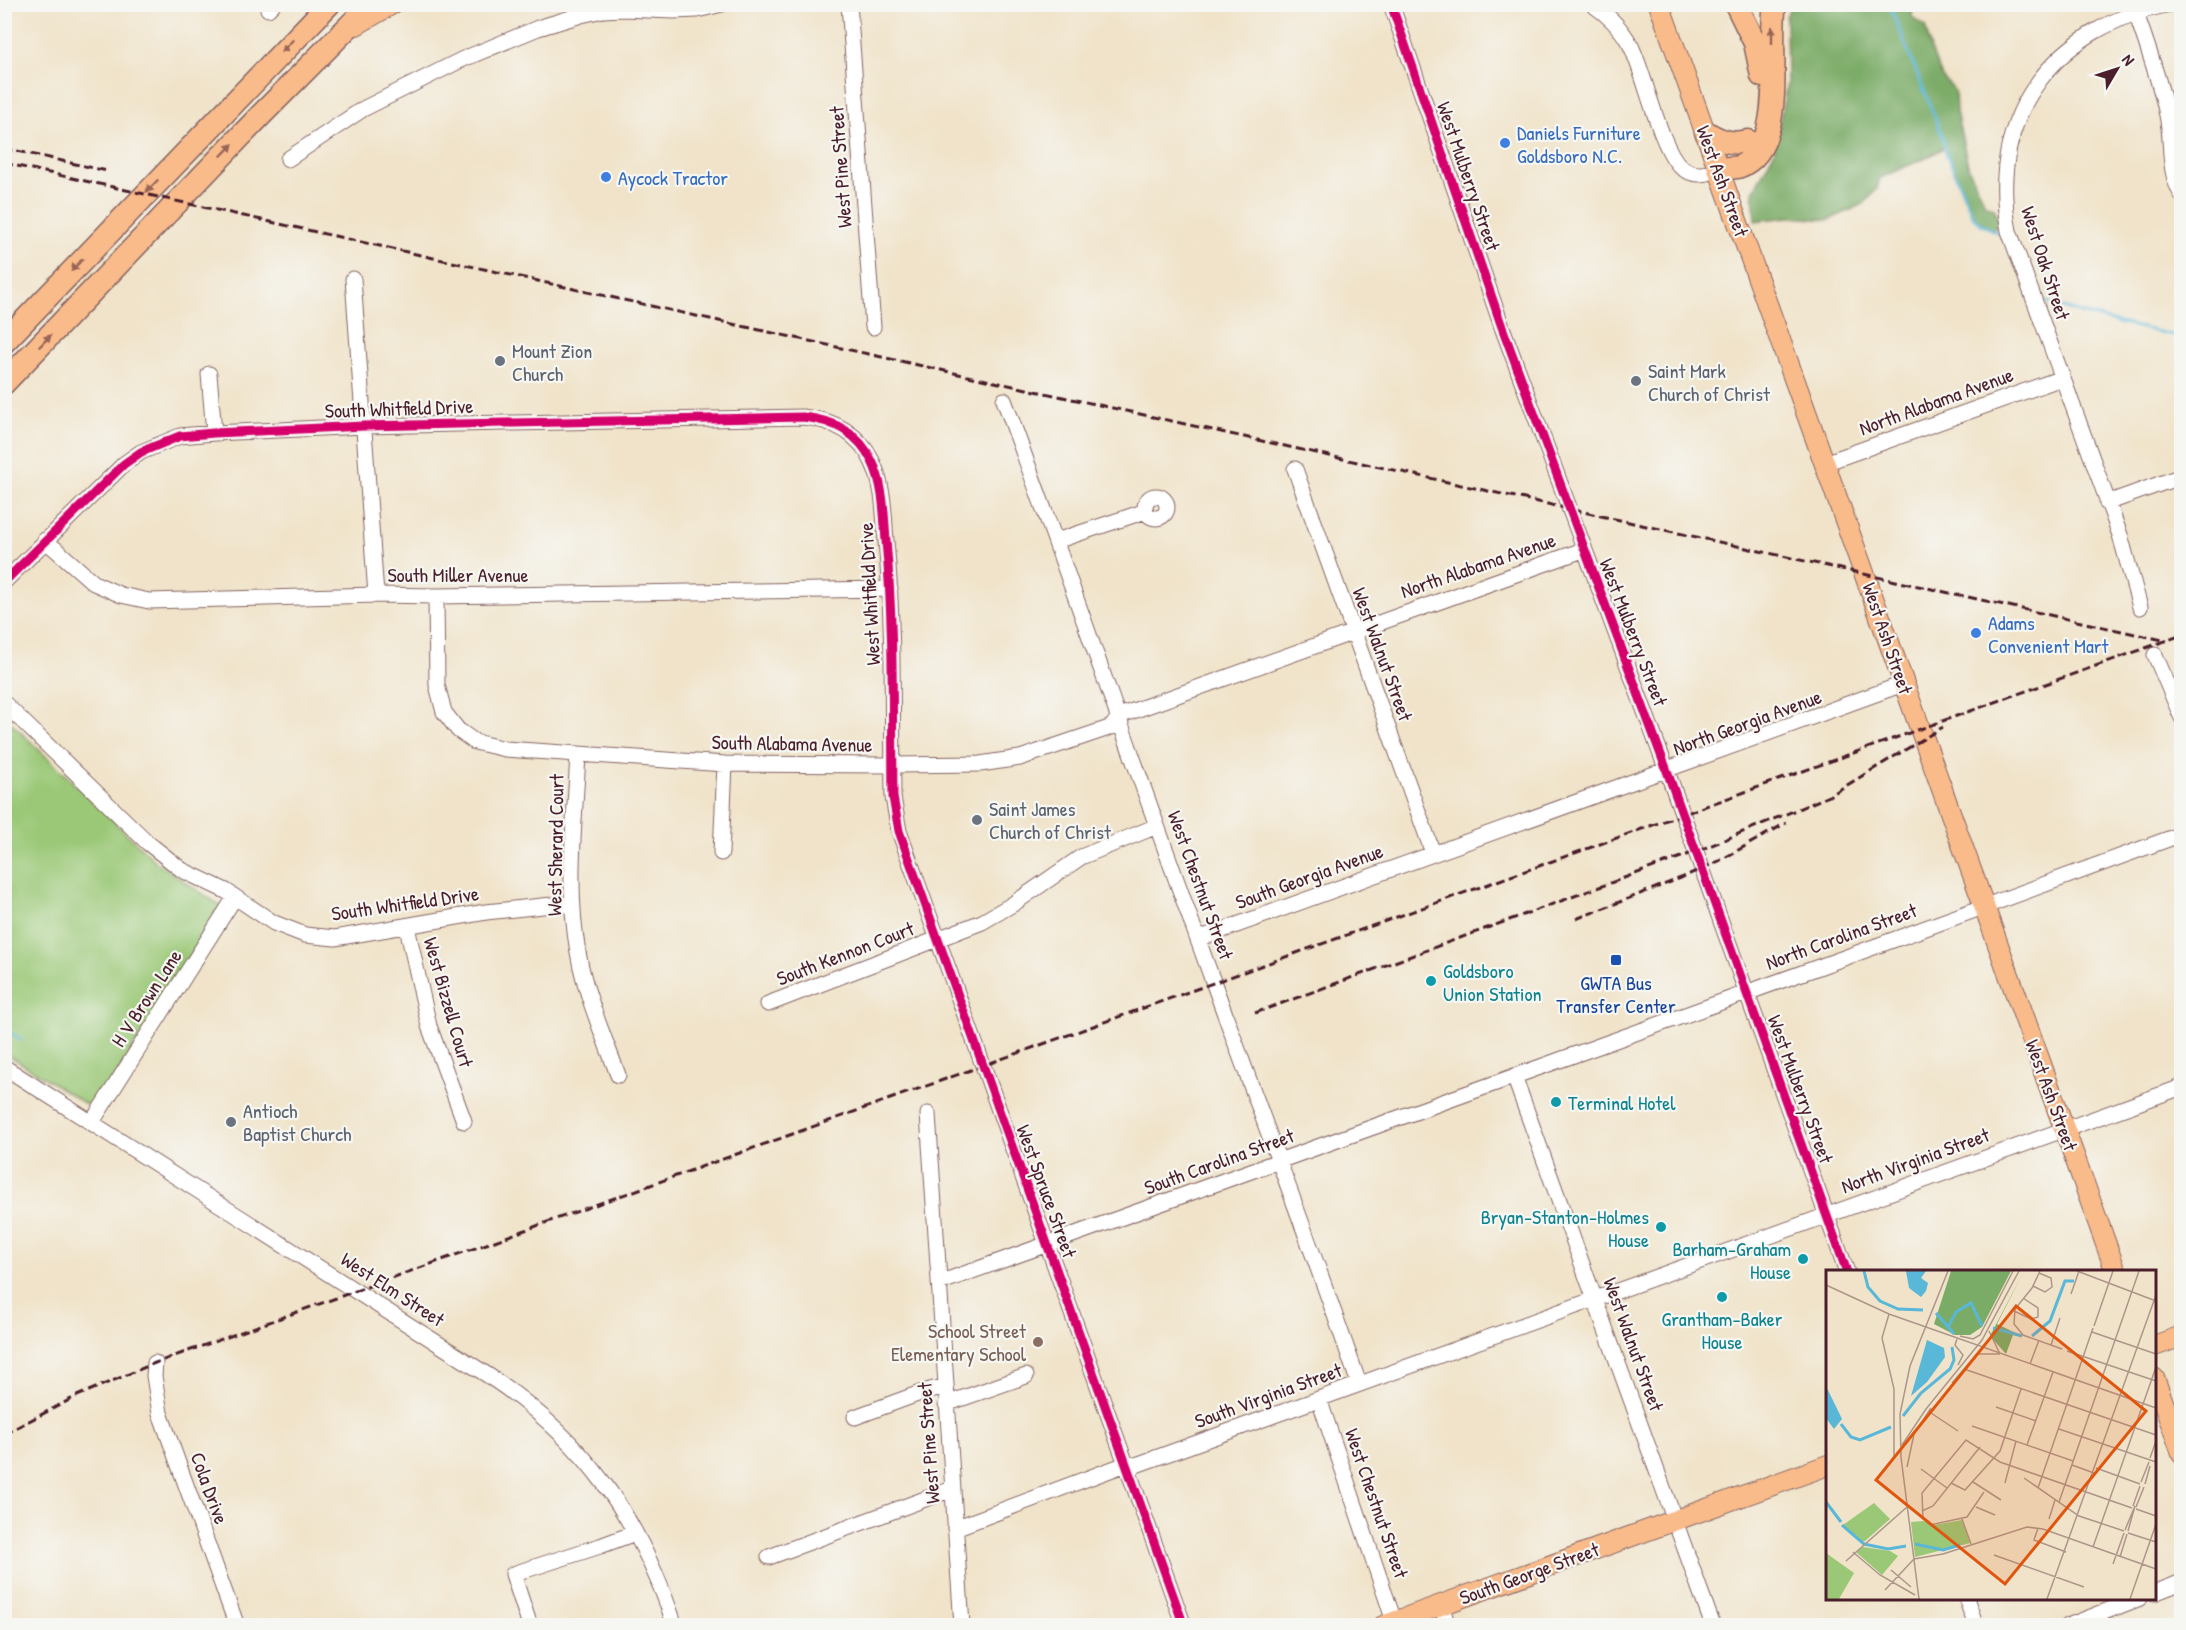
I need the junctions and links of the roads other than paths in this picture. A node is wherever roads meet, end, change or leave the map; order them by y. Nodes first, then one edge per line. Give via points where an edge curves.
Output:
1 (329, 4) edge
2 (371, 4) edge
3 (392, 4) edge
4 (722, 4) edge
5 (849, 4) edge
6 (1391, 4) edge
7 (1592, 4) edge
8 (1659, 4) edge
9 (1736, 4) edge
10 (1775, 4) edge
11 (2171, 4) edge
12 (2136, 13) junction
13 (341, 33) junction
14 (1706, 132) junction
15 (1748, 141) junction
16 (288, 159) dead end
17 (1719, 169) junction
18 (2181, 195) edge
19 (354, 279) dead end
20 (873, 327) dead end
21 (4, 342) edge
22 (209, 374) dead end
23 (2062, 378) junction
24 (4, 383) edge
25 (1004, 400) dead end
26 (364, 426) junction
27 (847, 431) joint
28 (214, 433) junction
29 (1825, 463) junction
30 (1295, 469) dead end
31 (2181, 476) edge
32 (2107, 503) junction
33 (1146, 511) dead end
34 (45, 540) junction
35 (1056, 541) junction
36 (1583, 550) junction
37 (4, 582) edge
38 (890, 588) junction
39 (376, 595) junction
40 (436, 596) junction
41 (2140, 607) dead end
42 (1352, 631) junction
43 (2155, 655) dead end
44 (1903, 684) junction
45 (4, 703) edge
46 (1119, 716) junction
47 (2181, 718) edge
48 (578, 754) junction
49 (725, 764) junction
50 (893, 765) junction
51 (1667, 771) junction
52 (1157, 826) junction
53 (2181, 834) edge
54 (721, 853) dead end
55 (1433, 853) junction
56 (235, 897) junction
57 (572, 903) junction
58 (1985, 906) junction
59 (406, 927) junction
60 (1198, 939) junction
61 (937, 940) junction
62 (1746, 992) junction
63 (768, 1004) dead end
64 (4, 1067) edge
65 (618, 1075) dead end
66 (1514, 1076) junction
67 (2181, 1087) edge
68 (928, 1114) dead end
69 (464, 1121) dead end
70 (92, 1122) junction
71 (2065, 1129) junction
72 (1280, 1160) junction
73 (1827, 1214) junction
74 (1047, 1245) junction
75 (1846, 1270) edge
76 (2115, 1270) edge
77 (939, 1283) junction
78 (1595, 1298) junction
79 (2181, 1336) edge
80 (2156, 1345) edge
81 (155, 1363) dead end
82 (1026, 1376) dead end
83 (1359, 1384) junction
84 (2156, 1384) edge
85 (945, 1386) junction
86 (1319, 1399) junction
87 (946, 1404) junction
88 (855, 1417) dead end
89 (2181, 1453) edge
90 (1126, 1464) junction
91 (1826, 1465) edge
92 (952, 1489) junction
93 (1675, 1521) junction
94 (955, 1528) junction
95 (635, 1533) junction
96 (769, 1557) dead end
97 (2181, 1582) edge
98 (2156, 1592) edge
99 (1966, 1600) edge
100 (2137, 1600) edge
101 (1441, 1605) junction
102 (1389, 1623) edge
103 (237, 1626) edge
104 (530, 1626) edge
105 (675, 1626) edge
106 (962, 1626) edge
107 (1184, 1626) edge
108 (1448, 1626) edge
109 (1713, 1626) edge
110 (1976, 1626) edge
111 (2068, 1626) edge

1 -> 21 highway
2 - 13 highway
3 - 13 main road
4 - 16 street via 682,10 603,10 538,28 461,60 363,109
5 - 20 street, West Pine Street
6 - 36 street, West Mulberry Street
7 - 17 street via 1609,17 1629,42 1677,163 1698,175
8 - 14 main road, West Ash Street
9 - 15 highway via 1755,43 1764,86 1762,117
17 -> 10 highway via 1746,162 1767,135 1773,111
11 - 12 street, West Oak Street
12 - 18 street via 2166,111 2172,172
12 - 23 street, West Oak Street via 2092,33 2045,73 2024,105 2007,154 2004,190 2009,231
24 -> 13 highway
14 - 15 highway via 1724,142
14 - 17 main road, West Ash Street
15 - 17 highway
17 - 29 main road, West Ash Street
19 - 26 street
22 - 28 street
23 - 29 street, North Alabama Avenue
23 - 32 street, West Oak Street
25 - 35 street, West Chestnut Street
26 - 27 street, South Whitfield Drive via 802,417 827,421
26 - 28 street, South Whitfield Drive
26 - 39 street
27 - 38 street, West Whitfield Drive via 866,451 877,472
28 - 34 street, South Whitfield Drive via 180,436 141,452
29 - 44 main road, West Ash Street
30 - 42 street, West Walnut Street
31 - 32 street
32 - 41 street, West Oak Street
33 - 35 street
34 - 37 street, South Whitfield Drive
34 - 39 street, South Miller Avenue via 94,583 121,595 149,601
35 - 46 street, West Chestnut Street
36 - 42 street, North Alabama Avenue
36 - 51 street, West Mulberry Street
38 - 40 street, South Miller Avenue
38 - 50 street, West Whitfield Drive
39 - 40 street, South Miller Avenue
40 - 48 street, South Alabama Avenue via 437,686 444,712 458,730 475,742 505,749
42 - 46 street, South Alabama Avenue
42 - 55 street, West Walnut Street
43 - 47 street
44 - 51 street, North Georgia Avenue
44 - 58 main road, West Ash Street
45 - 56 street, South Whitfield Drive via 148,843 182,870
46 - 50 street, South Alabama Avenue via 1112,727 1020,758 980,764
46 - 52 street, West Chestnut Street
48 - 49 street, South Alabama Avenue
48 - 57 street, West Sherard Court
49 - 50 street, South Alabama Avenue
49 - 54 street
50 - 61 street, West Spruce Street via 899,831
51 - 55 street, North Georgia Avenue
51 - 62 street, West Mulberry Street
52 - 60 street, West Chestnut Street
52 - 61 street, South Kennon Court via 1081,857 1001,912
53 - 58 street, North Carolina Street
55 - 60 street, South Georgia Avenue
56 - 59 street, South Whitfield Drive via 274,923 305,934 336,938
56 - 70 street, H V Brown Lane
57 - 59 street, South Whitfield Drive via 486,912
57 - 65 street, West Sherard Court via 588,992
58 - 62 street, North Carolina Street
58 - 71 main road, West Ash Street
59 - 69 street, West Bizzell Court via 429,1026
60 - 72 street, West Chestnut Street
61 - 63 street, South Kennon Court
61 - 74 street, West Spruce Street
62 - 66 street, North Carolina Street
62 - 73 street, West Mulberry Street
64 - 70 street, West Elm Street
66 - 72 street, South Carolina Street
66 - 78 street, West Walnut Street
67 - 71 street, North Virginia Street
68 - 77 street, West Pine Street
70 - 95 street, West Elm Street via 509,1389 587,1460 613,1494
71 - 73 street, North Virginia Street
71 - 76 main road, West Ash Street
72 - 74 street, South Carolina Street
72 - 83 street, West Chestnut Street
73 - 75 street, West Mulberry Street
73 - 78 street, North Virginia Street
74 - 77 street, South Carolina Street
74 - 90 street, West Spruce Street
77 - 85 street, West Pine Street
78 - 83 street, South Virginia Street
78 - 93 street, West Walnut Street
79 - 80 main road
81 - 103 street, Cola Drive via 160,1413
82 - 87 street
83 - 86 street, South Virginia Street
84 - 89 main road
85 - 87 street, West Pine Street
85 - 88 street
86 - 90 street, South Virginia Street via 1136,1465
86 - 102 street, West Chestnut Street
87 - 92 street, West Pine Street
90 - 94 street, South Virginia Street
90 - 107 street, West Spruce Street
91 - 93 main road, South George Street
92 - 94 street, West Pine Street
92 - 96 street
93 - 101 main road, South George Street
93 - 109 street, West Walnut Street
94 - 106 street, West Pine Street
95 - 104 street via 513,1574
95 - 105 street, West Elm Street via 657,1574
97 - 98 street
99 - 110 street
100 - 111 street
101 - 102 main road, South George Street
101 - 108 street

